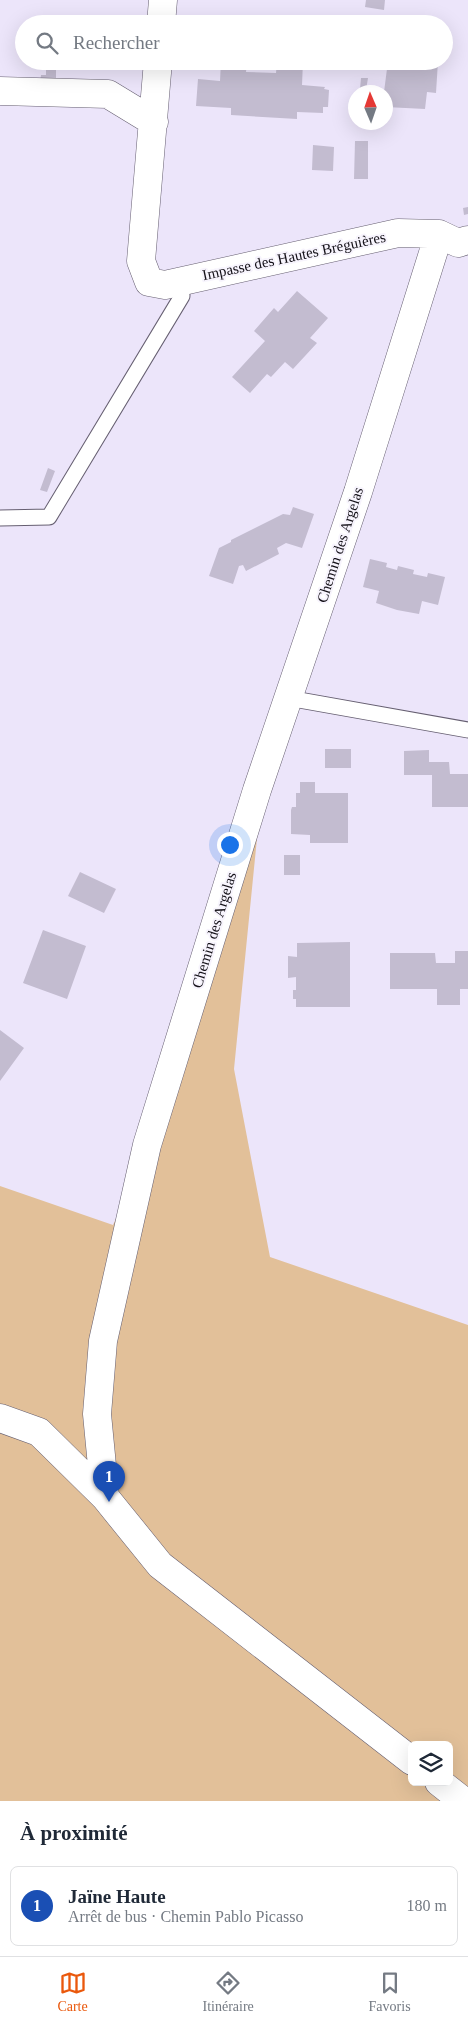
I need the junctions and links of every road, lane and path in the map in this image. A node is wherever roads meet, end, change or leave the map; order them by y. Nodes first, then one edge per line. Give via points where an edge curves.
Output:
1 (162, 0) edge
2 (161, 15) edge
3 (157, 70) edge
4 (0, 91) edge
5 (154, 122) junction
6 (439, 234) junction
7 (468, 240) edge
8 (181, 281) junction
9 (0, 518) edge
10 (288, 698) junction
11 (468, 730) edge
12 (0, 1418) edge
13 (105, 1497) junction
14 (408, 1758) edge
15 (444, 1786) edge
16 (463, 1801) edge

1 - 2 street
3 - 5 street
4 - 5 street via 108,94
5 - 8 street, Impasse des Hautes Bréguières via 141,261 149,282 165,285
6 - 7 street via 458,243
6 - 8 street, Impasse des Hautes Bréguières via 398,233
6 - 10 street, Chemin des Argelas via 358,492
8 - 9 lane via 182,296 49,517
10 - 11 lane
10 - 13 street, Chemin des Argelas via 147,1145 103,1341 96,1414
12 - 13 street via 39,1432
13 - 14 street via 160,1566
15 - 16 street

